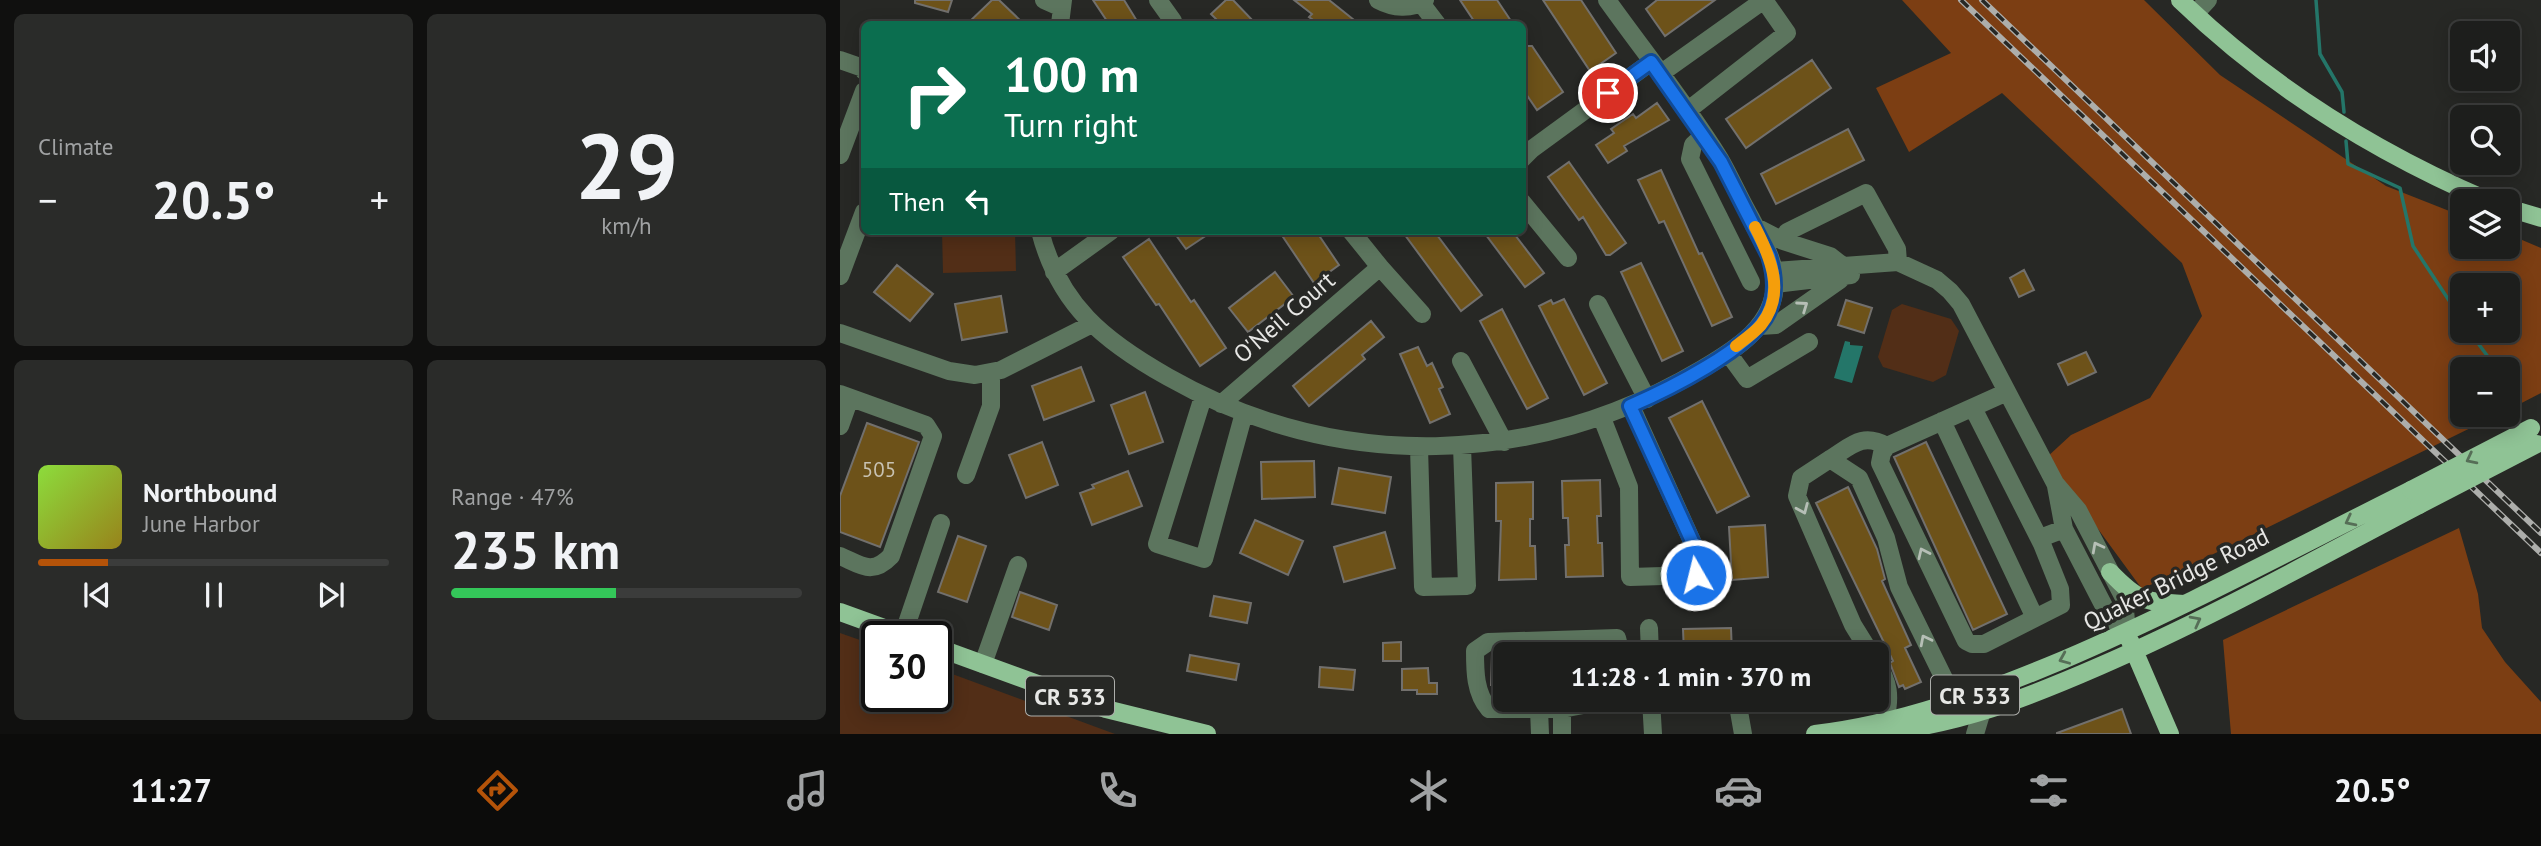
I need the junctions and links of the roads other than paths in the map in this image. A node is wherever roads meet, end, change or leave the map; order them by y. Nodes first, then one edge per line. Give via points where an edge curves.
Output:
1 (1044, 0) edge
2 (1158, 0) edge
3 (1378, 0) edge
4 (1607, 0) edge
5 (2180, 0) edge
6 (2208, 0) edge
7 (1423, 2) edge
8 (1062, 11) edge
9 (2195, 14) junction
10 (1173, 21) dead end
11 (1435, 21) edge
12 (840, 60) edge
13 (861, 67) edge
14 (1656, 68) junction
15 (1687, 111) junction
16 (861, 112) edge
17 (1704, 135) junction
18 (1526, 148) edge
19 (840, 155) edge
20 (2462, 189) edge
21 (1526, 207) edge
22 (2520, 212) edge
23 (2541, 218) edge
24 (861, 220) edge
25 (1754, 226) junction
26 (1787, 232) dead end
27 (1041, 235) edge
28 (1105, 235) edge
29 (1354, 235) edge
30 (1568, 258) dead end
31 (1898, 262) junction
32 (1380, 267) junction
33 (1843, 271) junction
34 (1054, 272) junction
35 (840, 276) edge
36 (1774, 277) junction
37 (1751, 282) dead end
38 (1598, 303) dead end
39 (1422, 314) dead end
40 (1091, 324) junction
41 (1760, 326) junction
42 (840, 333) edge
43 (1810, 342) dead end
44 (1728, 353) junction
45 (1461, 361) dead end
46 (991, 373) junction
47 (2007, 392) junction
48 (845, 396) edge
49 (1203, 397) junction
50 (1647, 399) junction
51 (1221, 404) junction
52 (1630, 406) junction
53 (1973, 408) junction
54 (1244, 413) junction
55 (1602, 418) junction
56 (1942, 421) junction
57 (840, 426) edge
58 (2538, 434) edge
59 (1504, 442) junction
60 (1462, 446) junction
61 (1419, 447) junction
62 (1883, 455) junction
63 (1829, 460) junction
64 (966, 475) dead end
65 (2055, 483) junction
66 (2415, 497) junction
67 (941, 523) dead end
68 (2064, 529) junction
69 (2043, 540) junction
70 (840, 556) edge
71 (1018, 565) dead end
72 (2110, 572) junction
73 (2184, 604) junction
74 (840, 612) edge
75 (2035, 618) junction
76 (865, 621) edge
77 (911, 621) edge
78 (1649, 628) dead end
79 (2127, 633) junction
80 (1619, 642) edge
81 (1650, 642) edge
82 (1864, 642) edge
83 (2134, 651) junction
84 (952, 653) edge
85 (983, 664) junction
86 (1955, 701) junction
87 (1493, 709) edge
88 (1982, 711) junction
89 (1539, 712) edge
90 (1562, 712) edge
91 (1652, 712) edge
92 (1739, 712) edge
93 (1887, 712) edge
94 (1885, 720) junction
95 (1207, 734) edge
96 (1540, 734) edge
97 (1562, 734) edge
98 (1653, 734) edge
99 (1743, 734) edge
100 (1815, 734) edge
101 (1851, 734) edge
102 (1975, 734) edge
103 (2169, 734) edge

1 - 8 street
2 - 10 street
3 - 7 street via 1404,7
4 - 14 street
5 - 9 main road
6 - 9 street
7 - 11 street
9 - 20 main road via 2322,114 2405,163
12 - 13 street
14 - 15 street
14 - 15 street via 1764,0 1787,33
14 - 18 street
15 - 17 street
16 - 19 street
17 - 25 street
17 - 37 street via 1693,145 1690,159
21 - 30 street
22 - 23 main road
24 - 35 street
25 - 33 street via 1830,257
25 - 36 street
26 - 31 street via 1866,192 1896,249
27 - 34 street
28 - 34 street
29 - 32 street
31 - 33 street
31 - 47 street via 1937,280 1956,298
32 - 39 street
32 - 51 street, O'Neil Court
33 - 36 street
41 -> 33 street via 1776,325
34 - 40 street
36 - 41 street via 1768,313
38 - 50 street
40 - 46 street
40 - 49 street via 1147,365
41 - 44 street
42 - 46 street via 949,371
43 - 44 street via 1747,379
44 - 50 street
45 - 59 street
46 - 64 street via 991,406
47 - 53 street
47 - 65 street
48 - 57 street
48 - 70 street via 926,425 933,436 891,556 875,568
49 - 51 street
49 - 54 street via 1157,544 1204,559
50 - 52 street
51 - 54 street
52 - 55 street
52 - 55 street via 1696,550 1696,575 1630,577 1629,486
53 - 56 street
53 - 69 street
54 - 61 street via 1319,435
55 - 59 street
56 - 62 street
56 - 75 street
58 - 66 main road, Quaker Bridge Road / CR 533, bridge
59 - 60 street
60 - 61 street
60 - 61 street via 1467,586 1423,587
62 - 63 street via 1875,440 1859,440
75 -> 62 street via 1984,643 1966,641
63 -> 82 street via 1801,478 1797,496
86 -> 63 street via 1899,587 1886,538 1858,478
65 - 68 street
72 -> 65 street via 2078,510
66 -> 73 main road, Quaker Bridge Road / CR 533
83 -> 66 main road, Quaker Bridge Road / CR 533
67 - 77 street
68 - 69 street
68 - 79 street via 2109,616
69 - 75 street via 2062,603
71 - 85 street
72 - 73 main road via 2149,602
72 - 79 street via 2124,598
73 - 79 main road, Quaker Bridge Road / CR 533
74 - 76 main road
78 - 81 street
79 - 83 main road
79 -> 86 main road, Quaker Bridge Road / CR 533
80 - 87 street via 1618,638 1488,642 1475,651 1475,674 1481,699
83 - 88 main road, Quaker Bridge Road / CR 533 via 2051,688
83 - 103 main road
84 - 85 main road, CR 533
85 - 95 main road, CR 533 via 1106,709
86 - 94 main road, Quaker Bridge Road / CR 533
88 - 101 main road, Quaker Bridge Road / CR 533 via 1931,724
88 - 102 street
89 - 96 street
90 - 97 street
91 - 98 street
92 - 99 street
93 - 94 street
94 - 100 main road, Quaker Bridge Road / CR 533

